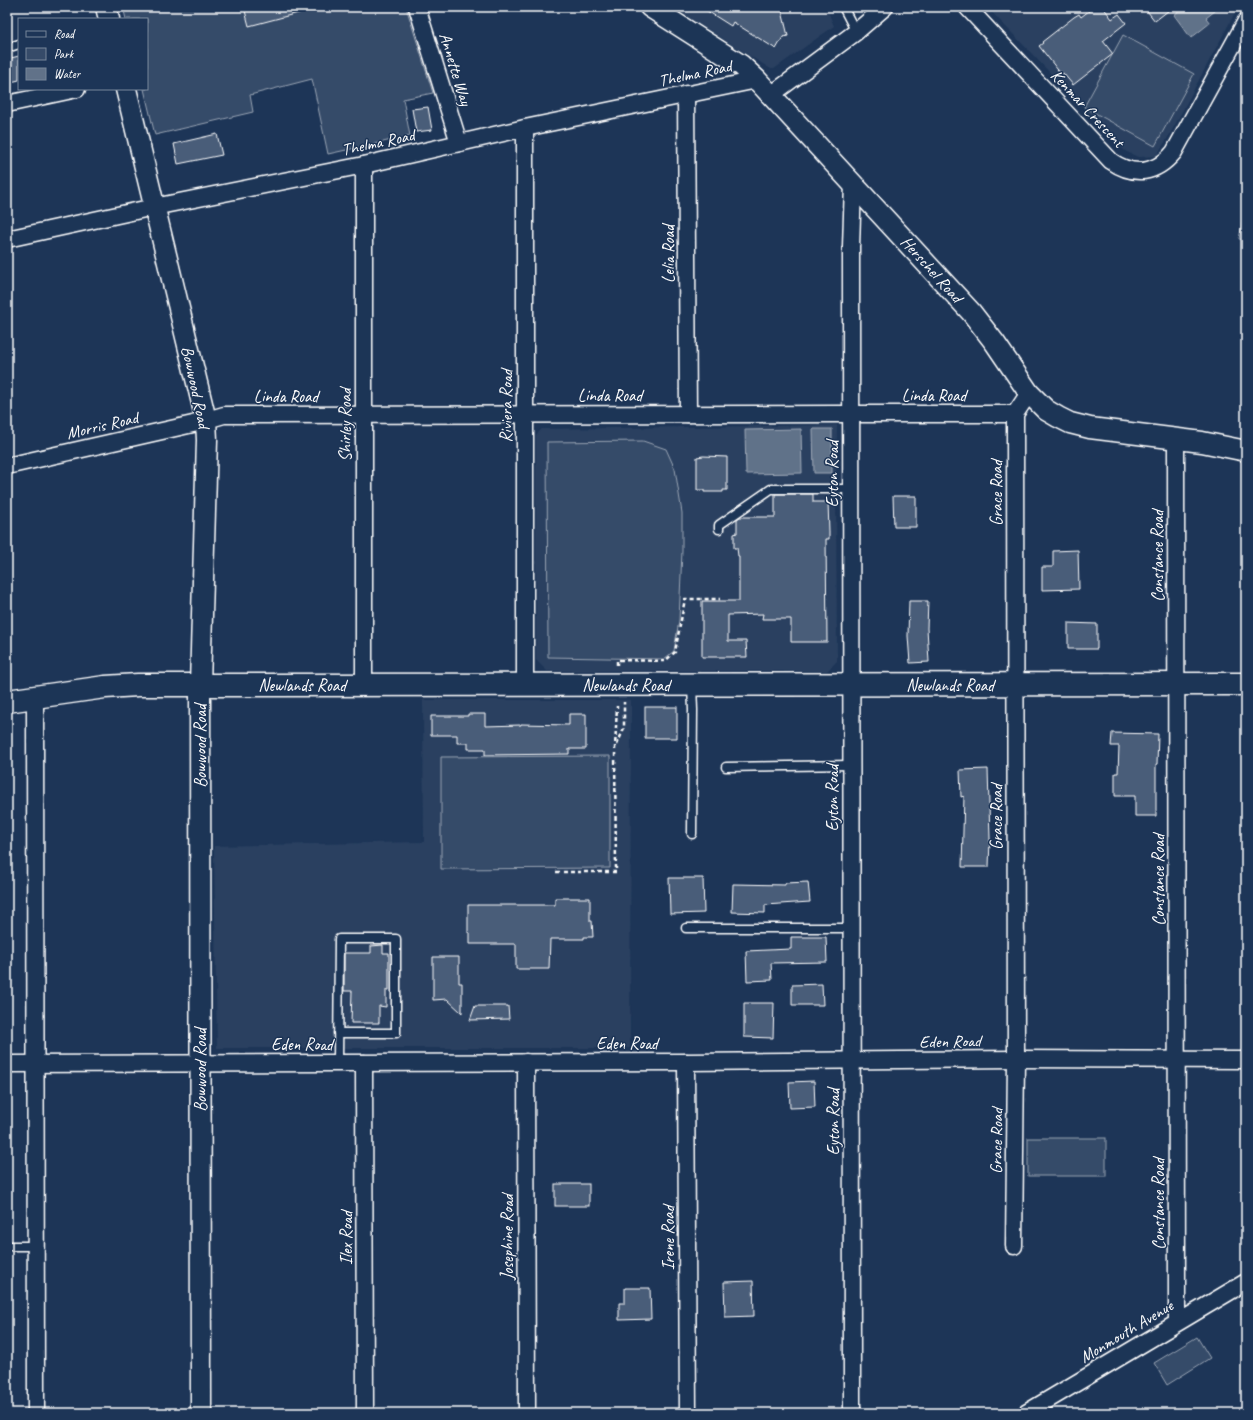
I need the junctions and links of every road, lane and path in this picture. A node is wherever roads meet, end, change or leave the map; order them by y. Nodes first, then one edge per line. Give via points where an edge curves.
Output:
1 (106, 7) edge
2 (417, 7) edge
3 (650, 7) edge
4 (843, 7) edge
5 (885, 7) edge
6 (967, 7) edge
7 (109, 18) edge
8 (1246, 21) edge
9 (856, 32) junction
10 (18, 44) edge
11 (7, 48) edge
12 (757, 80) junction
13 (72, 90) edge
14 (126, 90) edge
15 (686, 94) junction
16 (772, 95) junction
17 (7, 104) edge
18 (525, 128) junction
19 (459, 143) junction
20 (364, 165) junction
21 (853, 183) junction
22 (154, 207) junction
23 (7, 239) edge
24 (1030, 393) junction
25 (688, 414) junction
26 (850, 414) junction
27 (1015, 414) junction
28 (364, 415) junction
29 (525, 415) junction
30 (206, 420) junction
31 (1176, 438) junction
32 (1246, 451) edge
33 (7, 466) edge
34 (851, 489) junction
35 (719, 529) dead end
36 (720, 599) dead end
37 (617, 665) dead end
38 (364, 684) junction
39 (525, 684) junction
40 (692, 684) junction
41 (1177, 684) junction
42 (1246, 684) edge
43 (200, 685) junction
44 (851, 685) junction
45 (1015, 685) junction
46 (35, 697) junction
47 (624, 697) dead end
48 (7, 701) edge
49 (617, 706) dead end
50 (616, 748) junction
51 (851, 765) junction
52 (726, 767) dead end
53 (692, 834) dead end
54 (556, 872) dead end
55 (686, 928) dead end
56 (852, 928) junction
57 (338, 1033) junction
58 (1016, 1059) junction
59 (1246, 1060) edge
60 (852, 1061) junction
61 (1178, 1061) junction
62 (526, 1062) junction
63 (686, 1062) junction
64 (338, 1063) junction
65 (364, 1063) junction
66 (7, 1064) edge
67 (36, 1064) junction
68 (200, 1064) junction
69 (7, 1246) edge
70 (36, 1246) junction
71 (1014, 1246) dead end
72 (1246, 1282) edge
73 (1177, 1322) junction
74 (36, 1413) edge
75 (201, 1413) edge
76 (365, 1413) edge
77 (527, 1413) edge
78 (688, 1413) edge
79 (852, 1413) edge
80 (1026, 1413) edge

1 - 7 street
2 - 19 street, Annette Way
3 - 12 street, Herschel Road via 741,65
4 - 9 lane
5 - 9 street
6 - 8 street, Kenmar Crescent via 1111,161 1136,172 1154,169 1174,152
9 - 16 street
10 - 11 lane
12 - 15 street, Thelma Road
12 - 16 street, Herschel Road
13 - 17 street
14 - 22 street, Bowwood Road
15 - 18 street, Thelma Road
15 - 25 street, Lelia Road
16 - 21 street, Herschel Road
18 - 19 street, Thelma Road
18 - 29 street, Riviera Road
19 - 20 street, Thelma Road
20 - 22 street, Thelma Road
20 - 28 street, Shirley Road
21 - 24 street, Herschel Road via 971,312
21 - 26 street, Eyton Road via 850,248
22 - 23 street, Thelma Road
22 - 30 street, Bowwood Road
24 - 27 street
24 - 31 street, Herschel Road via 1052,414 1080,426
25 - 26 street, Linda Road
25 - 29 street, Linda Road
26 - 27 street, Linda Road
26 - 34 street, Eyton Road
27 - 45 street, Grace Road
28 - 29 street, Linda Road
28 - 30 street, Linda Road via 224,415
28 - 38 street, Shirley Road
29 - 39 street, Riviera Road
30 - 33 street, Morris Road
30 - 43 street, Bowwood Road
31 - 32 street, Herschel Road
31 - 41 street, Constance Road
34 - 35 lane via 770,488 719,525
34 - 44 street, Eyton Road
36 - 37 path via 685,599 675,652 665,661 617,660
38 - 39 main road, Newlands Road
38 - 43 main road, Newlands Road
39 - 40 main road, Newlands Road
40 - 44 main road, Newlands Road
40 - 53 lane
41 - 42 main road, Newlands Road
41 - 45 main road, Newlands Road
41 - 61 street, Constance Road
43 - 46 main road, Newlands Road via 105,687
43 - 68 street, Bowwood Road
44 - 45 main road, Newlands Road
44 - 51 street, Eyton Road
45 - 58 street, Grace Road
46 - 48 main road, Newlands Road
46 - 67 street
47 - 50 path via 624,728
49 - 50 path
50 - 54 path via 616,872
51 - 52 lane
51 - 56 street, Eyton Road
55 - 56 lane
56 - 60 street, Eyton Road
57 - 57 lane via 339,939 396,939 396,1033
57 - 64 lane
58 - 60 street, Eden Road
58 - 61 street, Eden Road
58 - 71 street, Grace Road
59 - 61 street, Eden Road
60 - 63 street, Eden Road
60 - 79 street, Eyton Road
61 - 73 street, Constance Road
62 - 63 street, Eden Road
62 - 65 street, Eden Road
62 - 77 street, Josephine Road
63 - 78 street, Irene Road
64 - 65 street, Eden Road
64 - 68 street, Eden Road
65 - 76 street, Ilex Road
66 - 67 street, Eden Road
67 - 68 street, Eden Road
67 - 70 street
68 - 75 street, Bowwood Road
69 - 70 lane
70 - 74 street
72 - 73 street, Monmouth Avenue
73 - 80 street, Monmouth Avenue

